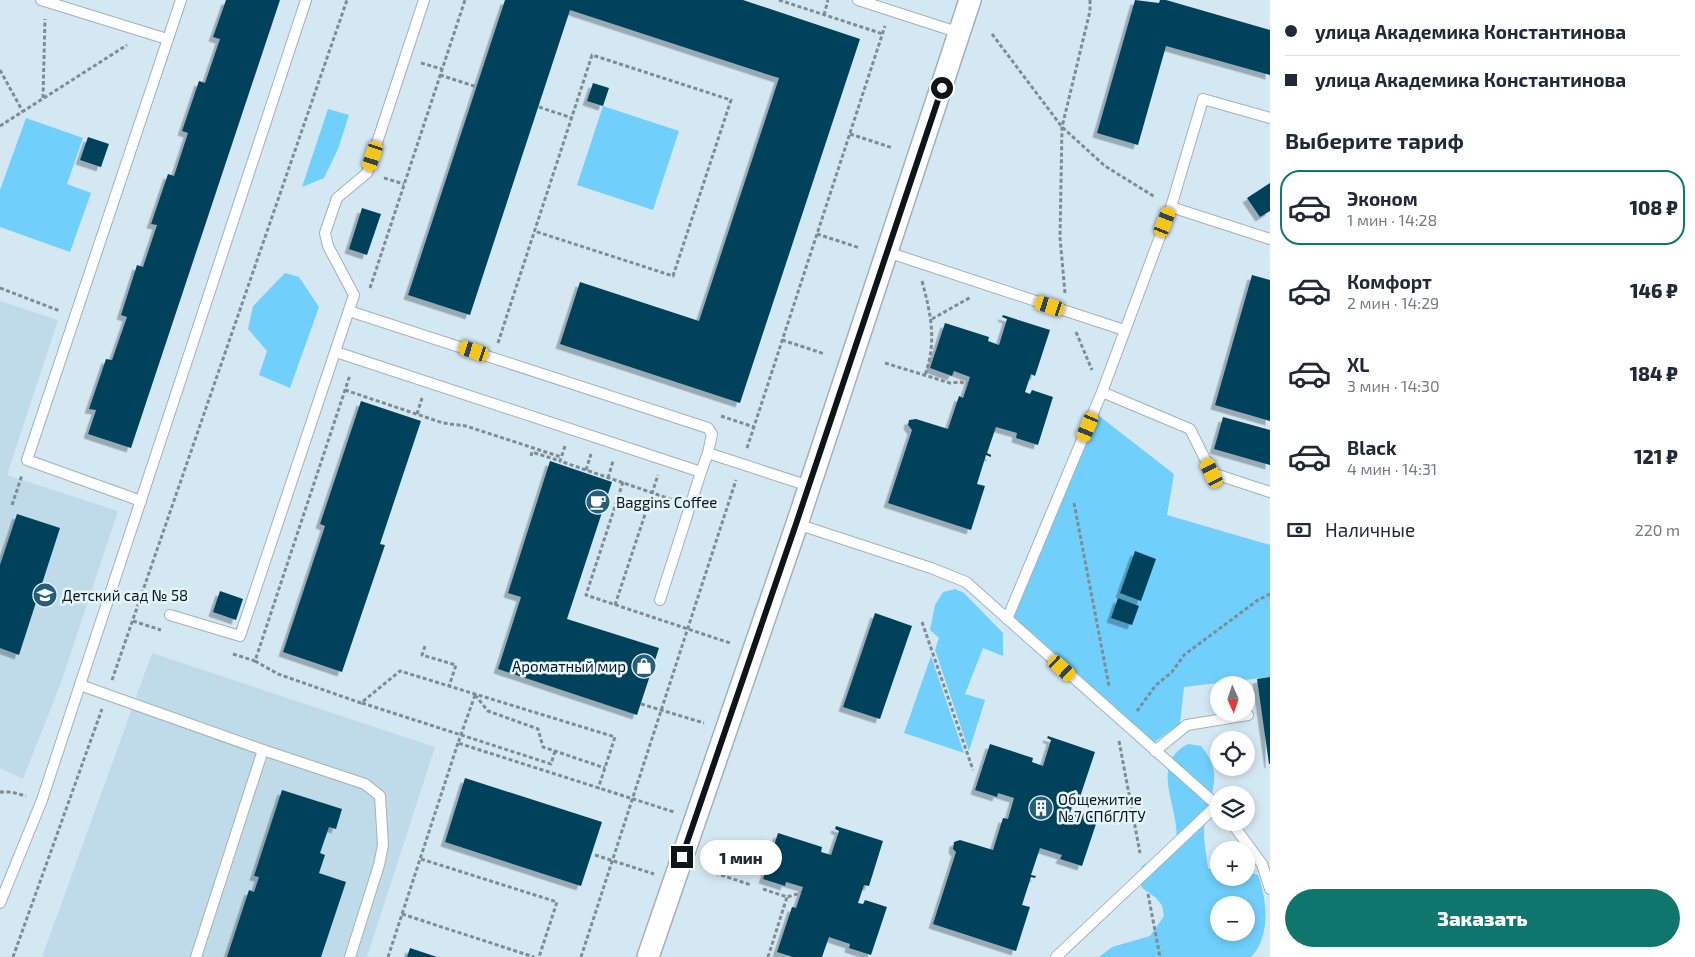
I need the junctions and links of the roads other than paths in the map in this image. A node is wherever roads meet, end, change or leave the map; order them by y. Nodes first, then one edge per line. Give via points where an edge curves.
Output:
1 (43, 0) edge
2 (181, 0) edge
3 (306, 0) edge
4 (424, 0) edge
5 (858, 0) edge
6 (970, 0) edge
7 (960, 33) junction
8 (167, 39) junction
9 (1270, 118) edge
10 (1171, 207) junction
11 (1270, 239) edge
12 (887, 252) junction
13 (349, 311) junction
14 (1124, 330) junction
15 (336, 352) junction
16 (1102, 392) junction
17 (708, 453) junction
18 (701, 472) junction
19 (809, 486) junction
20 (1270, 492) edge
21 (140, 501) junction
22 (796, 524) junction
23 (660, 600) dead end
24 (170, 615) dead end
25 (1007, 619) junction
26 (80, 685) junction
27 (1215, 721) edge
28 (263, 750) junction
29 (1154, 752) junction
30 (1210, 799) edge
31 (1210, 813) edge
32 (1238, 831) edge
33 (1266, 864) edge
34 (1270, 889) edge
35 (0, 903) edge
36 (652, 954) edge
37 (196, 957) edge
38 (350, 957) edge
39 (1056, 957) edge

1 - 8 lane
2 - 8 lane
3 - 21 lane
4 - 13 lane via 367,172 337,198 325,234 354,295
5 - 7 lane
6 - 7 street
7 - 12 street
8 - 21 lane via 27,460
9 - 10 lane via 1203,99
10 - 11 lane
10 - 14 lane
12 - 14 lane
12 - 19 street
13 - 15 lane
13 - 17 lane via 708,428 712,434
14 - 16 lane
15 - 18 lane
15 - 24 lane via 240,636
16 - 20 lane via 1190,429 1212,473
16 - 25 lane
17 - 18 lane
17 - 19 lane
18 - 23 lane
19 - 22 street
21 - 26 lane
22 - 25 lane via 966,582
22 - 36 street
25 - 29 lane
26 - 28 lane
26 - 35 lane via 42,800
27 - 29 lane via 1188,726
28 - 37 lane
28 - 38 lane via 366,784 380,796 383,845
29 - 30 lane
31 - 39 lane
32 - 33 lane
33 - 34 lane

